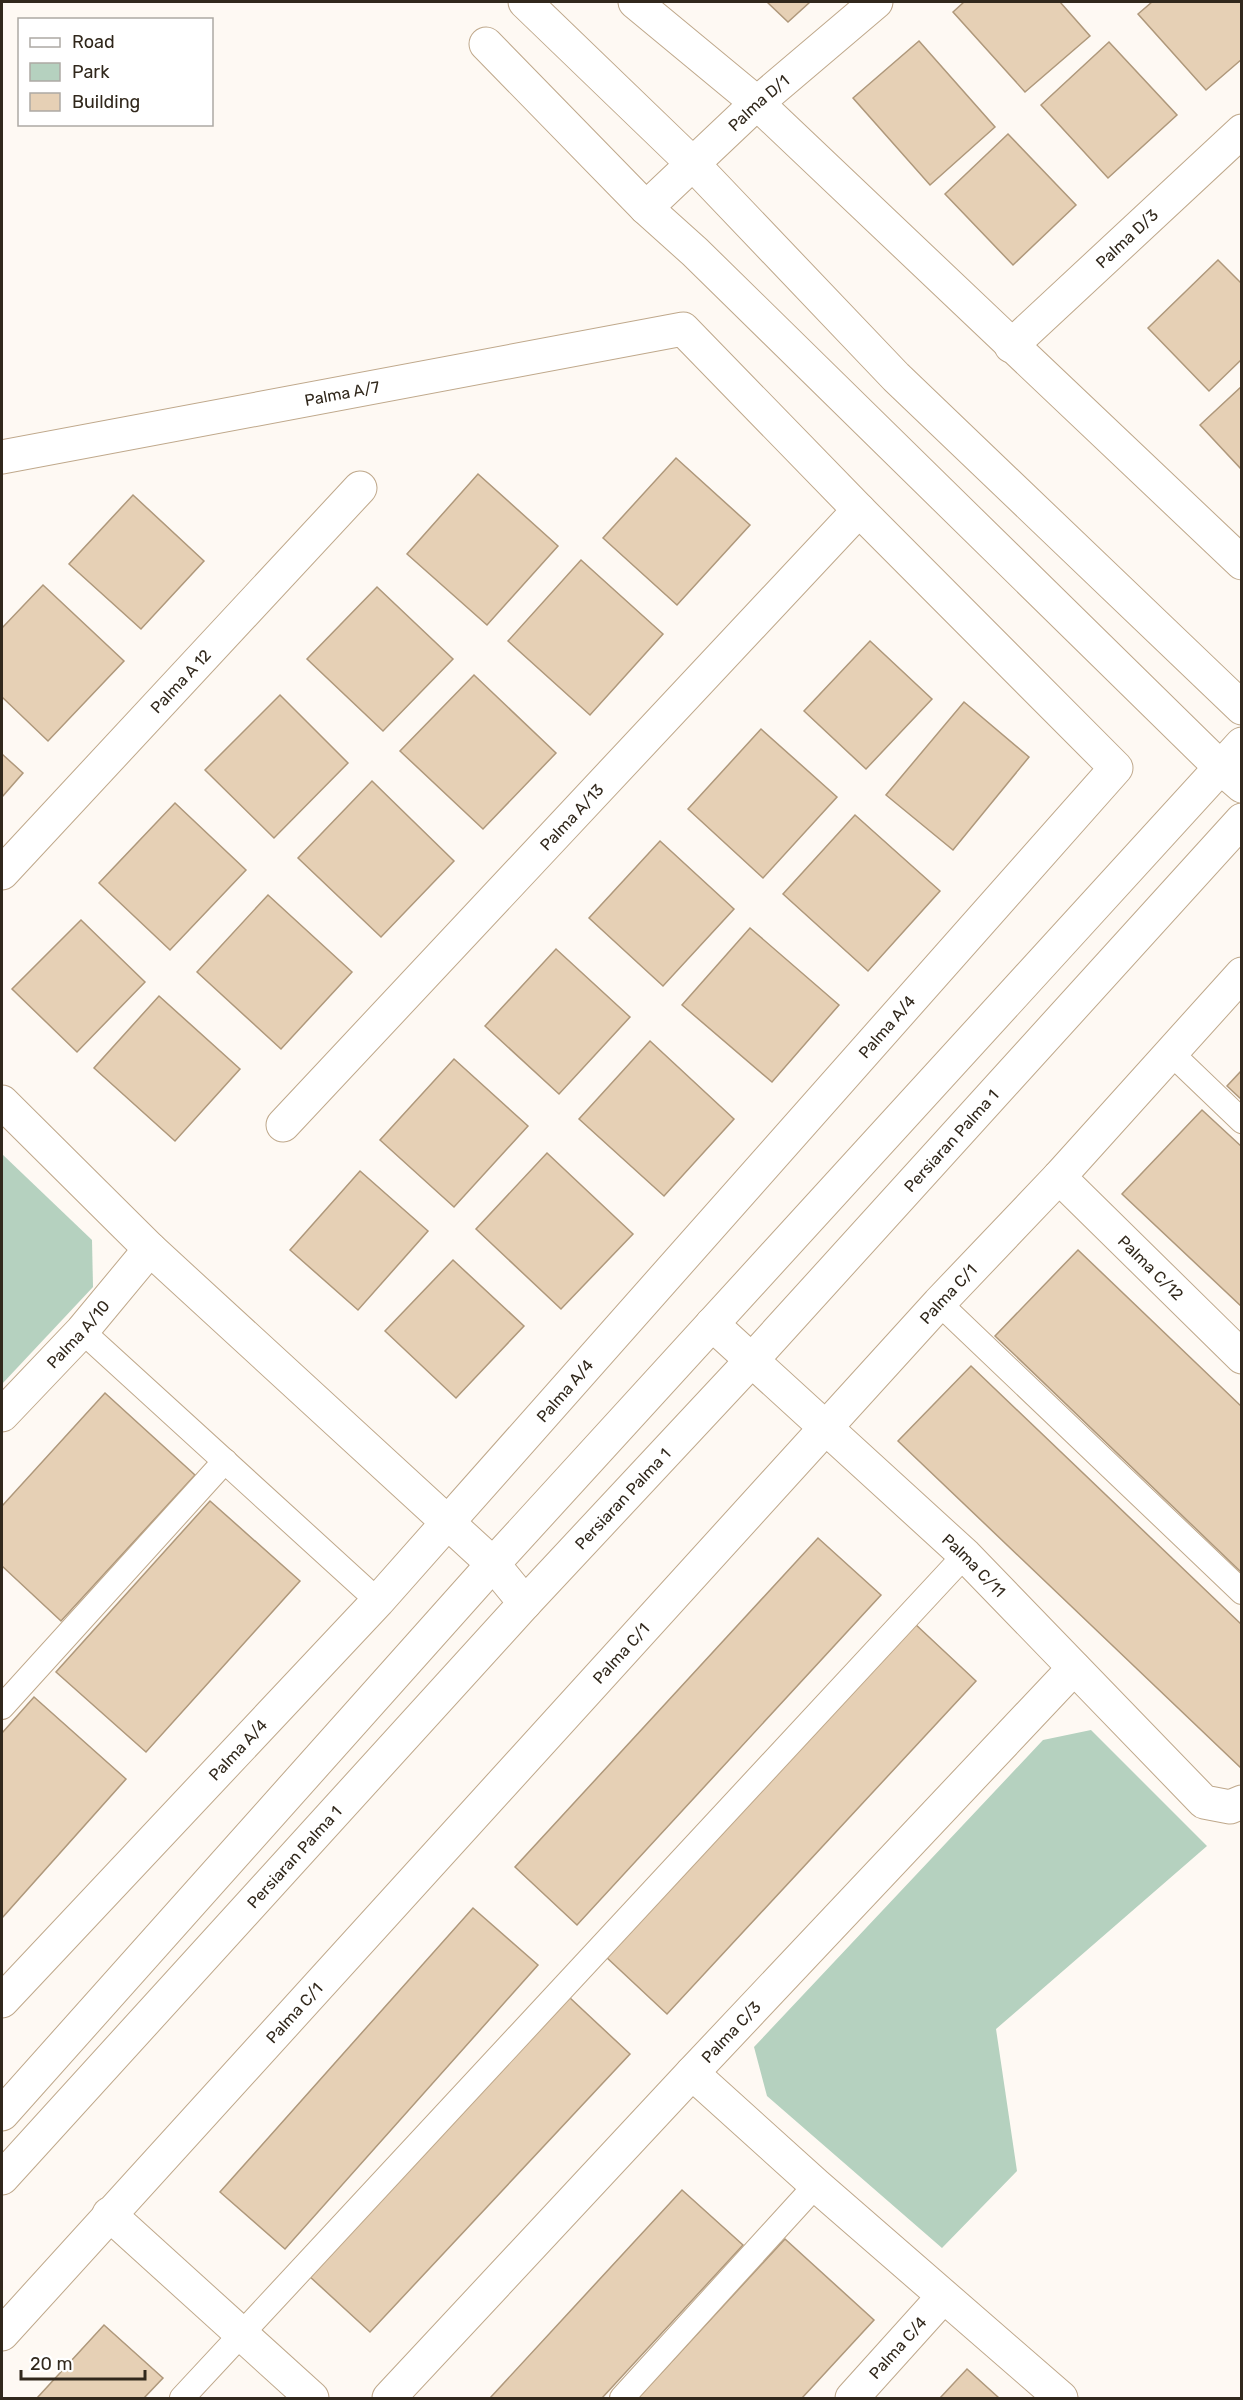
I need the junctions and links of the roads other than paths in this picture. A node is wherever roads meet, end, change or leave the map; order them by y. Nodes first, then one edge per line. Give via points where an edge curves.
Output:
1 (525, 2) edge
2 (635, 2) edge
3 (876, 2) edge
4 (486, 44) dead end
5 (756, 103) junction
6 (1242, 131) edge
7 (692, 163) junction
8 (646, 208) junction
9 (1011, 346) junction
10 (2, 457) edge
11 (360, 488) dead end
12 (859, 510) junction
13 (1242, 563) edge
14 (1242, 708) edge
15 (1234, 766) edge
16 (1242, 820) edge
17 (2, 873) edge
18 (1242, 974) edge
19 (1171, 1053) junction
20 (2, 1102) edge
21 (1242, 1121) edge
22 (283, 1125) dead end
23 (1059, 1178) junction
24 (150, 1249) junction
25 (939, 1303) junction
26 (712, 1324) junction
27 (82, 1331) junction
28 (1242, 1357) edge
29 (751, 1361) junction
30 (2, 1415) edge
31 (826, 1429) junction
32 (225, 1461) junction
33 (447, 1524) junction
34 (965, 1555) junction
35 (493, 1564) junction
36 (1242, 1592) edge
37 (378, 1601) junction
38 (525, 1602) junction
39 (1074, 1668) junction
40 (2, 1707) edge
41 (1236, 1804) edge
42 (2, 2001) edge
43 (692, 2073) junction
44 (2, 2114) edge
45 (2, 2178) edge
46 (816, 2185) junction
47 (109, 2214) junction
48 (943, 2297) junction
49 (2, 2334) edge
50 (242, 2335) junction
51 (182, 2398) edge
52 (312, 2398) edge
53 (389, 2398) edge
54 (622, 2398) edge
55 (852, 2398) edge
56 (1061, 2398) edge

1 - 7 street
2 - 5 street
3 - 5 street, Palma D/1
4 - 8 street
5 - 7 street, Palma D/1
5 - 9 street
6 - 9 street, Palma D/3
7 - 8 street, Palma D/1
7 - 14 street via 897,377
8 - 15 street
9 - 13 street
10 - 12 street, Palma A/7 via 683,329
11 - 17 street, Palma A 12
12 - 22 street, Palma A/13
12 - 33 street, Palma A/4 via 1116,768
15 - 26 street
16 - 29 street, Persiaran Palma 1
18 - 19 street, Palma C/1
19 - 21 lane
19 - 23 street, Palma C/1
20 - 24 street
23 - 25 street, Palma C/1
23 - 28 street, Palma C/12
24 - 27 street, Palma A/10
24 - 33 street
25 - 31 street, Palma C/1
25 - 36 lane
26 - 29 street, Palma C/11
26 - 35 street
27 - 30 street, Palma A/10
27 - 32 lane
29 - 31 street, Palma C/11
29 - 38 street, Persiaran Palma 1
31 - 34 street, Palma C/11
31 - 47 street, Palma C/1
32 - 37 lane
32 - 40 lane
33 - 35 street
33 - 37 street, Palma A/4
34 - 39 street, Palma C/11
34 - 50 lane
35 - 38 street
35 - 44 street
37 - 42 street, Palma A/4
38 - 45 street, Persiaran Palma 1
39 - 41 street, Palma C/11 via 1204,1802
39 - 43 street, Palma C/3
43 - 46 street
43 - 53 street, Palma C/3
46 - 48 street
46 - 54 lane
47 - 49 street, Palma C/1
47 - 50 street
48 - 55 street, Palma C/4
48 - 56 street
50 - 51 lane
50 - 52 street

